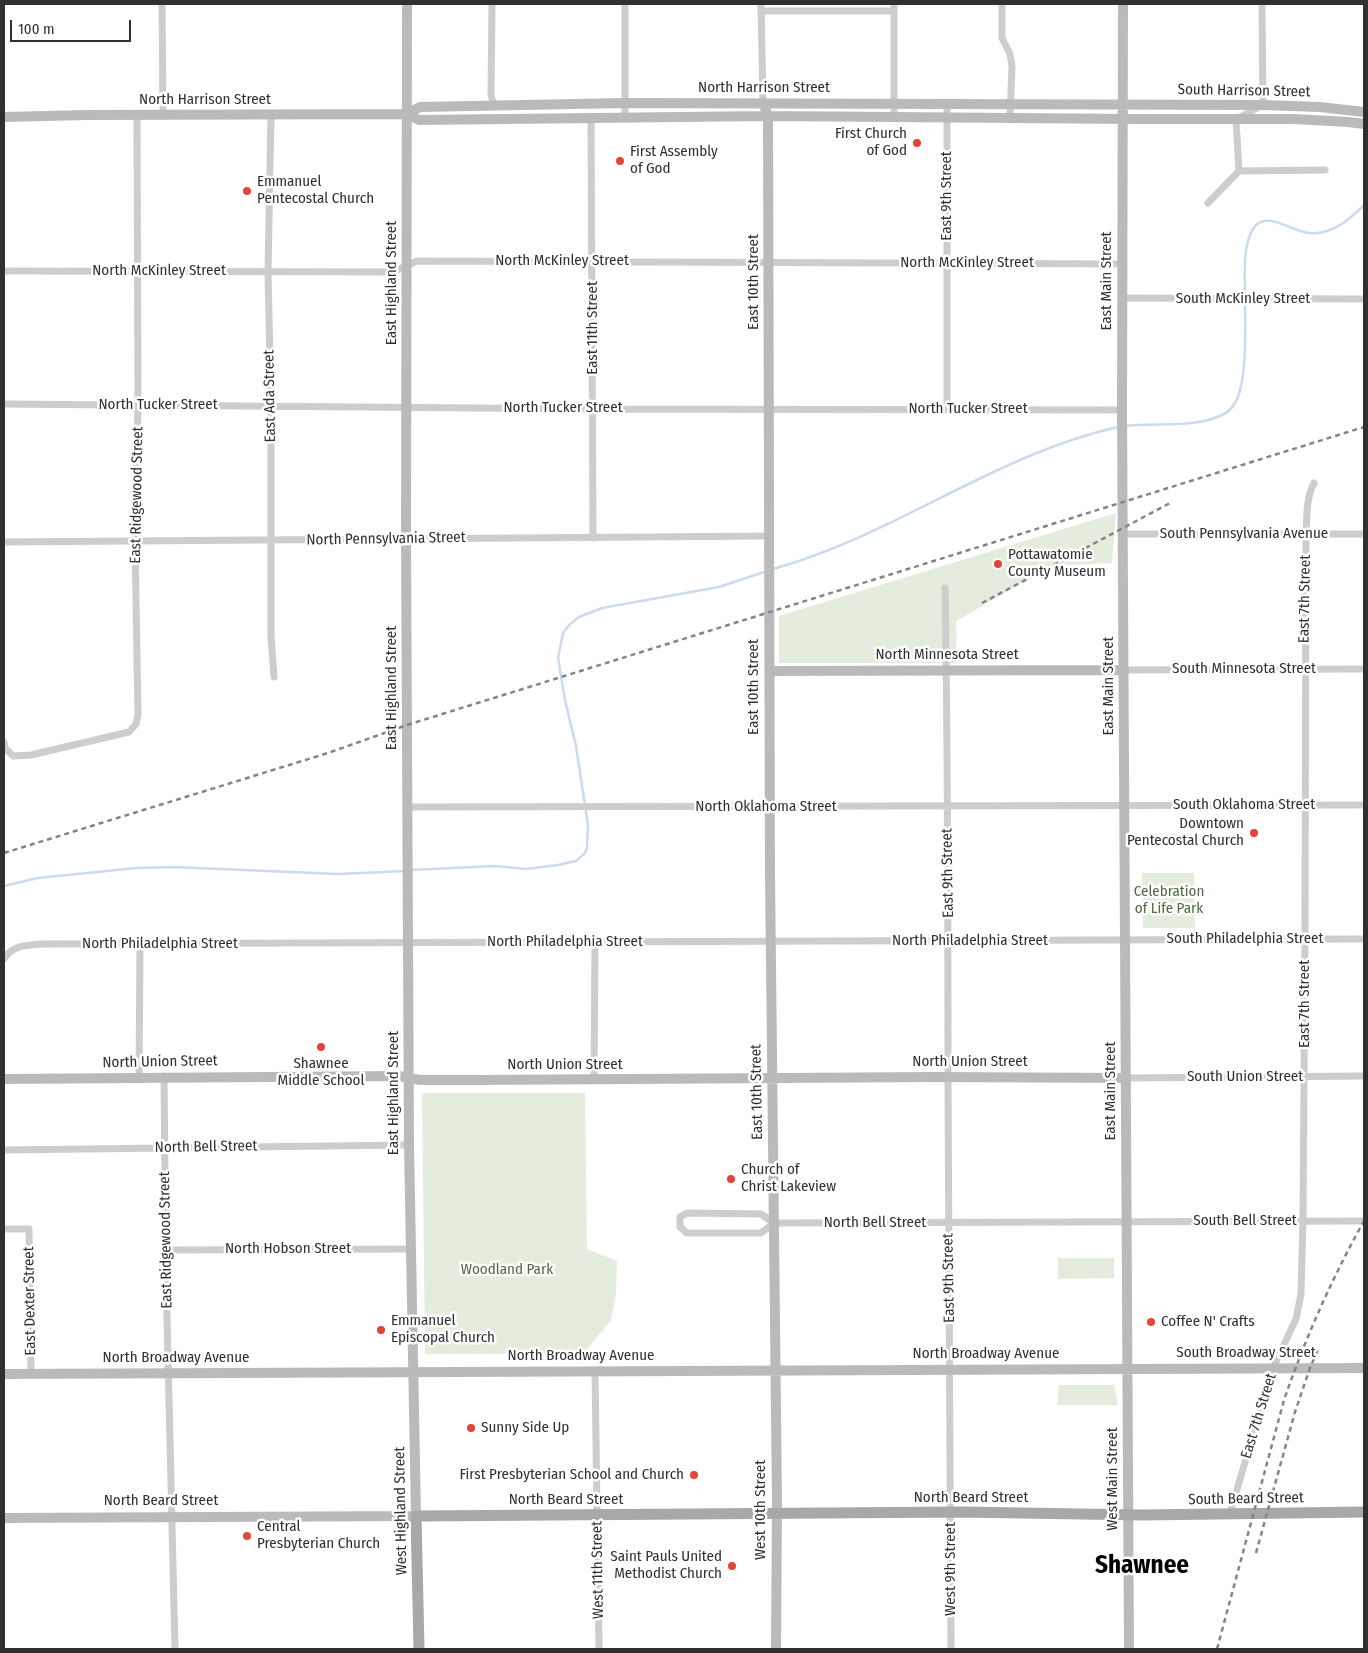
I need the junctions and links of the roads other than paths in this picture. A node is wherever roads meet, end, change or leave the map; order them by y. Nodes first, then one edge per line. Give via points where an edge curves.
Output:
1 (162, 4) edge
2 (407, 4) edge
3 (492, 4) edge
4 (625, 4) edge
5 (1002, 4) edge
6 (1123, 4) edge
7 (1262, 4) edge
8 (894, 7) edge
9 (761, 8) edge
10 (625, 102) junction
11 (764, 103) junction
12 (894, 103) junction
13 (947, 104) junction
14 (1012, 104) junction
15 (1123, 105) junction
16 (1263, 105) junction
17 (494, 106) junction
18 (1364, 112) edge
19 (406, 114) junction
20 (137, 115) junction
21 (163, 115) junction
22 (271, 115) junction
23 (768, 116) junction
24 (4, 117) edge
25 (894, 117) junction
26 (946, 117) junction
27 (591, 118) junction
28 (625, 118) junction
29 (1010, 118) junction
30 (1123, 119) junction
31 (1236, 119) junction
32 (1364, 124) edge
33 (1239, 170) junction
34 (1324, 170) dead end
35 (1208, 203) dead end
36 (592, 261) junction
37 (768, 262) junction
38 (947, 263) junction
39 (1122, 264) junction
40 (407, 265) junction
41 (4, 270) edge
42 (136, 271) junction
43 (268, 272) junction
44 (1123, 298) junction
45 (1364, 299) edge
46 (4, 404) edge
47 (138, 405) junction
48 (271, 406) junction
49 (407, 407) junction
50 (593, 409) junction
51 (770, 409) junction
52 (947, 409) junction
53 (1122, 412) junction
54 (1314, 483) dead end
55 (1123, 534) junction
56 (1306, 534) junction
57 (1364, 534) edge
58 (769, 536) junction
59 (406, 538) junction
60 (593, 538) junction
61 (135, 541) junction
62 (270, 541) junction
63 (4, 542) edge
64 (945, 588) dead end
65 (1305, 669) junction
66 (1364, 669) edge
67 (947, 670) junction
68 (1124, 670) junction
69 (770, 671) junction
70 (274, 677) dead end
71 (4, 742) edge
72 (1364, 804) edge
73 (1124, 805) junction
74 (1305, 805) junction
75 (770, 806) junction
76 (947, 806) junction
77 (407, 808) junction
78 (1364, 939) edge
79 (1125, 940) junction
80 (1305, 940) junction
81 (771, 941) junction
82 (949, 941) junction
83 (595, 942) junction
84 (409, 943) junction
85 (140, 945) junction
86 (5, 957) edge
87 (164, 1076) junction
88 (1364, 1076) edge
89 (139, 1077) junction
90 (948, 1077) junction
91 (1304, 1077) junction
92 (4, 1078) edge
93 (409, 1078) junction
94 (772, 1078) junction
95 (1126, 1078) junction
96 (594, 1080) junction
97 (409, 1145) junction
98 (164, 1147) junction
99 (4, 1150) edge
100 (1303, 1221) junction
101 (1364, 1221) edge
102 (1127, 1222) junction
103 (774, 1223) junction
104 (949, 1223) junction
105 (4, 1230) edge
106 (411, 1249) junction
107 (166, 1250) junction
108 (1128, 1368) junction
109 (1274, 1368) junction
110 (1364, 1368) edge
111 (951, 1369) junction
112 (775, 1370) junction
113 (595, 1371) junction
114 (414, 1372) junction
115 (168, 1373) junction
116 (4, 1374) edge
117 (32, 1374) junction
118 (951, 1512) junction
119 (1364, 1512) edge
120 (777, 1514) junction
121 (1230, 1514) junction
122 (598, 1515) junction
123 (1128, 1515) junction
124 (171, 1516) junction
125 (416, 1516) junction
126 (4, 1518) edge
127 (175, 1649) edge
128 (419, 1649) edge
129 (600, 1649) edge
130 (776, 1649) edge
131 (951, 1649) edge
132 (1129, 1649) edge

1 - 21 street
2 - 19 street, East Highland Street
3 - 17 street via 491,95
4 - 10 street
5 - 14 street via 1002,38 1012,66
6 - 15 street, East Main Street
7 - 16 street
8 - 9 street
8 - 12 street
9 - 11 street, East 10th Street
10 - 11 street, North Harrison Street
10 - 17 street, North Harrison Street
10 - 28 street
11 - 12 street, North Harrison Street
11 - 23 street, East 10th Street
12 - 13 street, North Harrison Street
12 - 25 street
13 - 14 street, North Harrison Street
13 - 26 street, East 9th Street
14 - 15 street, North Harrison Street
14 - 29 street
15 - 16 street, South Harrison Street
15 - 30 street, East Main Street
16 - 18 street, South Harrison Street via 1320,106
16 - 31 street
17 - 19 street, North Harrison Street via 420,108
19 - 22 street, North Harrison Street
19 - 27 street, North Harrison Street via 419,120
19 - 40 street, East Highland Street
20 - 21 street, North Harrison Street
20 - 24 street, North Harrison Street
20 - 42 street, East Ridgewood Street
21 - 22 street, North Harrison Street
22 - 43 street, East Ada Street
23 - 25 street, North Harrison Street
23 - 28 street, North Harrison Street
23 - 37 street, East 10th Street
25 - 26 street, North Harrison Street
26 - 29 street, North Harrison Street
26 - 38 street, East 9th Street
27 - 28 street, North Harrison Street
27 - 36 street, East 11th Street
29 - 30 street, North Harrison Street
30 - 31 street, South Harrison Street
30 - 39 street, East Main Street
31 - 32 street, South Harrison Street
31 - 33 street
33 - 34 street
33 - 35 street
36 - 37 street, North McKinley Street
36 - 40 street, North McKinley Street via 418,261
36 - 50 street, East 11th Street
37 - 38 street, North McKinley Street
37 - 51 street, East 10th Street
38 - 39 street, North McKinley Street
38 - 52 street, East 9th Street
39 - 44 street, East Main Street
40 - 43 street, North McKinley Street via 393,272
40 - 49 street, East Highland Street
41 - 42 street, North McKinley Street
42 - 43 street, North McKinley Street
42 - 47 street, East Ridgewood Street
43 - 48 street, East Ada Street
44 - 45 street, South McKinley Street
44 - 53 street, East Main Street
46 - 47 street, North Tucker Street
47 - 48 street, North Tucker Street
47 - 61 street, East Ridgewood Street
48 - 49 street, North Tucker Street
48 - 62 street, East Ada Street
49 - 50 street, North Tucker Street
49 - 59 street, East Highland Street
50 - 51 street, North Tucker Street
50 - 60 street, East 11th Street
51 - 52 street, North Tucker Street
51 - 58 street, East 10th Street
52 - 53 street, North Tucker Street
53 - 55 street, East Main Street
54 - 56 street, East 7th Street
55 - 56 street, South Pennsylvania Avenue
55 - 68 street, East Main Street
56 - 57 street, South Pennsylvania Avenue
56 - 65 street, East 7th Street
58 - 60 street, North Pennsylvania Street
58 - 69 street, East 10th Street
59 - 60 street, North Pennsylvania Street
59 - 62 street, North Pennsylvania Street
59 - 77 street, East Highland Street
61 - 62 street, North Pennsylvania Street
61 - 63 street, North Pennsylvania Street
61 - 71 street, East Ridgewood Street via 136,724 129,732 31,755 13,756
62 - 70 street, East Ada Street
64 - 67 street, East 9th Street
65 - 66 street, South Minnesota Street
65 - 68 street, South Minnesota Street
65 - 74 street, East 7th Street
67 - 68 street, North Minnesota Street
67 - 69 street, North Minnesota Street
67 - 76 street, East 9th Street
68 - 73 street, East Main Street
69 - 75 street, East 10th Street
72 - 74 street, South Oklahoma Street
73 - 74 street, South Oklahoma Street
73 - 76 street, North Oklahoma Street
73 - 79 street, East Main Street
74 - 80 street, East 7th Street
75 - 76 street, North Oklahoma Street
75 - 77 street, North Oklahoma Street
75 - 81 street, East 10th Street
76 - 82 street, East 9th Street
77 - 84 street, East Highland Street
78 - 80 street, South Philadelphia Street
79 - 80 street, South Philadelphia Street
79 - 82 street, North Philadelphia Street
79 - 95 street, East Main Street
80 - 91 street, East 7th Street
81 - 82 street, North Philadelphia Street
81 - 83 street, North Philadelphia Street
81 - 94 street, East 10th Street
82 - 90 street, East 9th Street
83 - 84 street, North Philadelphia Street
83 - 96 street
84 - 85 street, North Philadelphia Street
84 - 93 street, East Highland Street
85 - 86 street, North Philadelphia Street via 29,945
85 - 89 street
87 - 89 street, North Union Street
87 - 93 street, North Union Street
87 - 98 street, East Ridgewood Street
88 - 91 street, South Union Street
89 - 92 street, North Union Street
90 - 94 street, North Union Street
90 - 95 street, North Union Street
90 - 104 street, East 9th Street
91 - 95 street, South Union Street
91 - 100 street, East 7th Street
93 - 96 street, North Union Street
93 - 97 street, East Highland Street
94 - 96 street, North Union Street
94 - 103 street, East 10th Street
95 - 102 street, East Main Street
97 - 98 street, North Bell Street
97 - 106 street, East Highland Street
98 - 99 street, North Bell Street
98 - 107 street, East Ridgewood Street
100 - 101 street, South Bell Street
100 - 102 street, South Bell Street
100 - 109 street, East 7th Street via 1301,1294 1296,1319
102 - 104 street, North Bell Street
102 - 108 street, East Main Street
103 - 103 street, North Bell Street via 761,1214 687,1213 680,1217 680,1227 687,1233 761,1233
103 - 104 street, North Bell Street
103 - 112 street, East 10th Street
104 - 111 street, East 9th Street
105 - 117 street, East Dexter Street via 29,1229
106 - 107 street, North Hobson Street
106 - 114 street, East Highland Street
107 - 115 street, East Ridgewood Street
108 - 109 street, South Broadway Street
108 - 111 street, North Broadway Avenue
108 - 123 street, West Main Street
109 - 110 street, South Broadway Street
109 - 121 street, East 7th Street
111 - 112 street, North Broadway Avenue
111 - 118 street, West 9th Street
112 - 113 street, North Broadway Avenue
112 - 120 street, West 10th Street
113 - 114 street, North Broadway Avenue
113 - 122 street, West 11th Street
114 - 115 street, North Broadway Avenue
114 - 125 street, West Highland Street
115 - 117 street, North Broadway Avenue
115 - 124 street, East Ridgewood Street
116 - 117 street, North Broadway Avenue
118 - 120 main road, North Beard Street
118 - 123 main road, North Beard Street
118 - 131 street, West 9th Street
119 - 121 main road, South Beard Street
120 - 122 main road, North Beard Street
120 - 130 street, West 10th Street
121 - 123 main road, South Beard Street
122 - 125 main road, North Beard Street
122 - 129 street, West 11th Street
123 - 132 street, West Main Street
124 - 125 street, North Beard Street
124 - 126 street, North Beard Street
124 - 127 street, East Ridgewood Street
125 - 128 main road, West Highland Street

